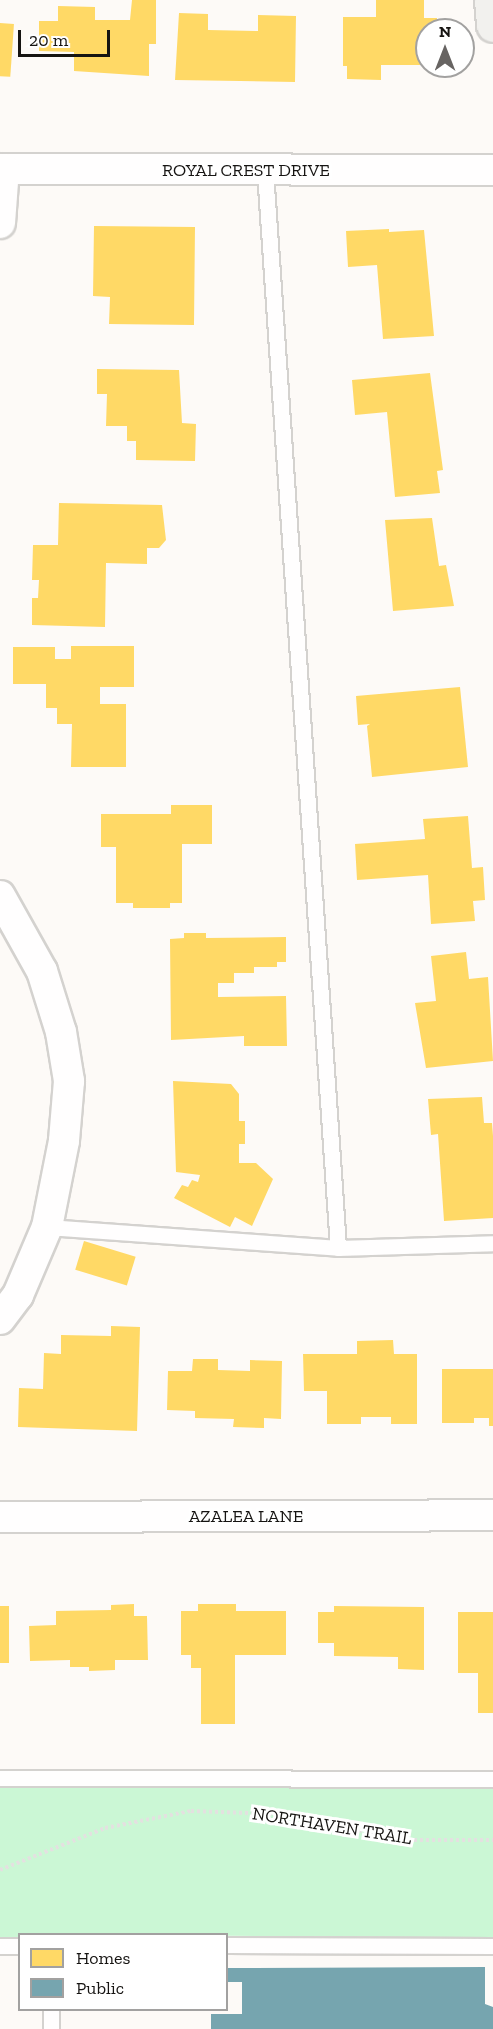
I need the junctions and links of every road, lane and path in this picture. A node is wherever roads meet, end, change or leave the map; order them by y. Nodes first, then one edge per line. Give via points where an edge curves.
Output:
1 (491, 0) edge
2 (493, 25) edge
3 (2, 169) edge
4 (493, 170) edge
5 (265, 171) junction
6 (0, 223) edge
7 (0, 896) edge
8 (47, 1227) junction
9 (493, 1243) edge
10 (338, 1248) junction
11 (0, 1319) edge
12 (493, 1515) edge
13 (0, 1517) edge
14 (0, 1778) edge
15 (493, 1779) edge
16 (493, 1839) edge
17 (0, 1869) edge
18 (0, 1946) edge
19 (18, 1946) edge
20 (228, 1946) edge
21 (493, 1946) edge
22 (51, 2011) edge
23 (51, 2029) edge

1 - 2 main road
3 - 5 street, ROYAL CREST DRIVE
3 - 6 street
4 - 5 street, ROYAL CREST DRIVE
5 - 10 lane
7 - 8 street via 42,971 61,1032 69,1082 64,1141
8 - 10 lane
8 - 11 street via 18,1295
9 - 10 lane
12 - 13 street, AZALEA LANE
14 - 15 lane
16 - 17 path, NORTHAVEN TRAIL via 408,1840 277,1814 190,1811 105,1828
18 - 19 lane
20 - 21 lane
22 - 23 lane

